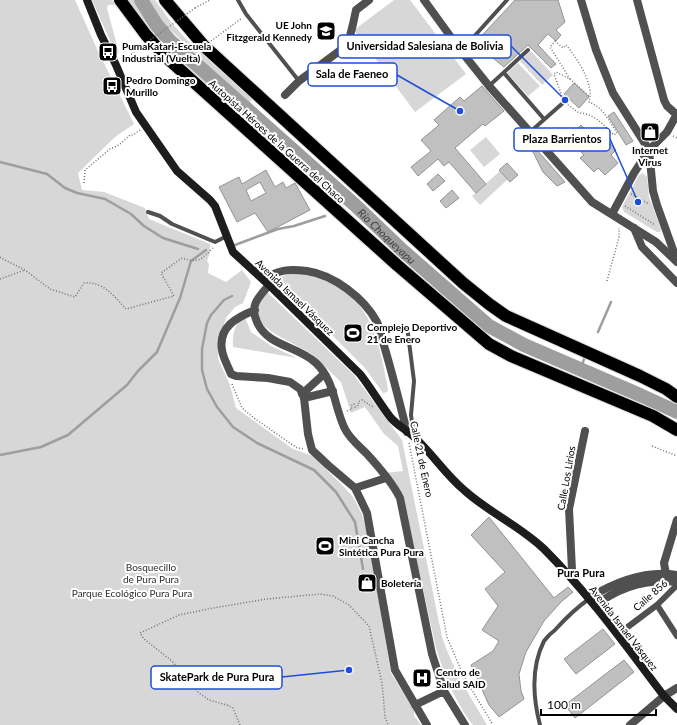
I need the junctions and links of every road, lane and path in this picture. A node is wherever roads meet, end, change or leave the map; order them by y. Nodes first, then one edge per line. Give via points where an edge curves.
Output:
1 (87, 0) edge
2 (120, 0) edge
3 (165, 0) edge
4 (210, 0) edge
5 (238, 0) edge
6 (369, 0) edge
7 (424, 0) edge
8 (507, 0) edge
9 (581, 0) edge
10 (636, 0) edge
11 (246, 14) junction
12 (204, 46) junction
13 (528, 50) dead end
14 (461, 51) junction
15 (122, 62) dead end
16 (504, 74) junction
17 (570, 79) junction
18 (299, 81) junction
19 (490, 86) junction
20 (285, 95) dead end
21 (590, 97) junction
22 (564, 102) junction
23 (677, 115) edge
24 (544, 119) junction
25 (147, 126) junction
26 (530, 132) junction
27 (648, 150) junction
28 (84, 183) dead end
29 (631, 194) dead end
30 (646, 199) dead end
31 (646, 202) junction
32 (650, 205) dead end
33 (625, 206) dead end
34 (148, 212) dead end
35 (616, 216) junction
36 (658, 226) dead end
37 (634, 228) junction
38 (226, 236) junction
39 (0, 257) edge
40 (677, 261) edge
41 (25, 270) junction
42 (0, 279) edge
43 (267, 282) junction
44 (607, 282) dead end
45 (677, 283) edge
46 (255, 310) junction
47 (407, 326) dead end
48 (231, 374) junction
49 (324, 374) junction
50 (333, 391) junction
51 (303, 396) junction
52 (676, 396) edge
53 (337, 407) junction
54 (373, 408) dead end
55 (677, 430) edge
56 (584, 431) dead end
57 (410, 434) junction
58 (652, 446) dead end
59 (312, 450) junction
60 (677, 456) edge
61 (386, 478) junction
62 (355, 488) junction
63 (677, 520) edge
64 (568, 574) junction
65 (666, 574) junction
66 (677, 575) edge
67 (418, 581) junction
68 (677, 582) edge
69 (677, 585) edge
70 (381, 588) junction
71 (589, 598) junction
72 (657, 605) junction
73 (595, 606) junction
74 (618, 635) junction
75 (677, 636) edge
76 (677, 688) edge
77 (444, 691) junction
78 (664, 696) junction
79 (415, 705) junction
80 (677, 709) edge
81 (240, 725) edge
82 (388, 725) edge
83 (427, 725) edge
84 (466, 725) edge
85 (493, 725) edge
86 (540, 725) edge
87 (630, 725) edge

1 - 25 main road, Avenida Ismael Vásquez via 136,112
2 - 55 highway, Autopista Héroes de la Guerra del Chaco via 146,35 171,62 489,344 511,356 653,416
3 - 12 highway, Autopista Héroes de la Guerra del Chaco
4 - 15 path, bridge via 195,8
5 - 11 lane
6 - 18 street via 356,10 348,40 342,49
7 - 14 street
8 - 14 lane
9 - 27 street via 596,50 613,93
10 - 23 street via 664,100
11 - 12 path
11 - 18 lane
12 - 52 highway, Autopista Héroes de la Guerra del Chaco via 489,304 506,316 640,376
13 - 16 lane
14 - 19 street
16 - 19 lane
16 - 24 lane
17 - 21 path
17 - 21 path via 550,47 555,41 563,48 566,45 572,52 582,69
17 - 22 path via 556,72 554,74
18 - 20 street
19 - 26 street
21 - 22 path via 589,102 604,112 617,133 614,135 588,113 579,114
22 - 24 lane
23 - 27 street via 667,132
24 - 26 lane
25 - 28 path via 130,135 119,145 110,148 85,170
25 - 38 main road, Avenida Ismael Vásquez via 177,171 215,206
26 - 35 street via 592,202
27 - 35 street via 634,173
27 - 40 street via 653,191
29 - 31 path
30 - 31 path
31 - 32 path
33 - 36 path
34 - 38 lane via 215,242
35 - 37 street
35 - 44 path via 619,237
37 - 40 street via 656,242
37 - 45 street via 642,247
38 - 41 path via 198,260 182,258 161,273 174,296 126,309 108,289 92,282 84,283 75,297 50,289
38 - 43 main road, Avenida Ismael Vásquez via 233,252
39 - 41 path
41 - 42 path
43 - 46 street, Calle 21 de Enero via 256,301
43 - 57 main road, Avenida Ismael Vásquez via 360,374 397,425
43 - 57 street, Calle 21 de Enero via 274,274 286,270 316,272 337,281 360,301 377,323
46 - 48 street via 231,322 223,336 222,351
46 - 49 street via 256,321 266,335 316,363
47 - 57 lane via 414,381
48 - 51 street via 290,382
48 - 59 path via 242,408 297,448
49 - 50 street
49 - 51 street
50 - 51 street
50 - 53 street
51 - 59 street
53 - 54 path via 345,412 352,409 351,406 354,404 355,407 359,405 358,402 362,400
53 - 61 street via 350,438
56 - 64 street, Calle Los Lirios via 569,510 572,570
57 - 64 main road, Avenida Ismael Vásquez via 465,491 532,539
57 - 85 path, Calle 21 de Enero via 447,637 463,675
58 - 60 path
59 - 62 street
61 - 62 street
61 - 67 street via 400,498
62 - 70 street via 367,513
63 - 65 street via 664,563
64 - 71 main road, Avenida Ismael Vásquez
65 - 66 street
65 - 71 street via 620,581
67 - 70 path
67 - 77 street via 432,654
68 - 73 street via 650,582 631,586 612,594
69 - 72 street, Calle 856
70 - 79 street via 395,670
71 - 73 main road, Avenida Ismael Vásquez
71 - 86 lane via 572,611 545,640 537,662 534,685 535,707
72 - 74 street, Calle 856
72 - 75 street
73 - 74 main road, Avenida Ismael Vásquez
74 - 78 main road, Avenida Ismael Vásquez
76 - 78 street
77 - 79 street
77 - 84 street
78 - 80 main road, Avenida Ismael Vásquez
78 - 87 street
79 - 83 street
81 - 82 path via 233,708 209,700 199,693 172,661 144,640 140,633 179,615 213,608 267,599 320,594 334,596 349,605 370,626

